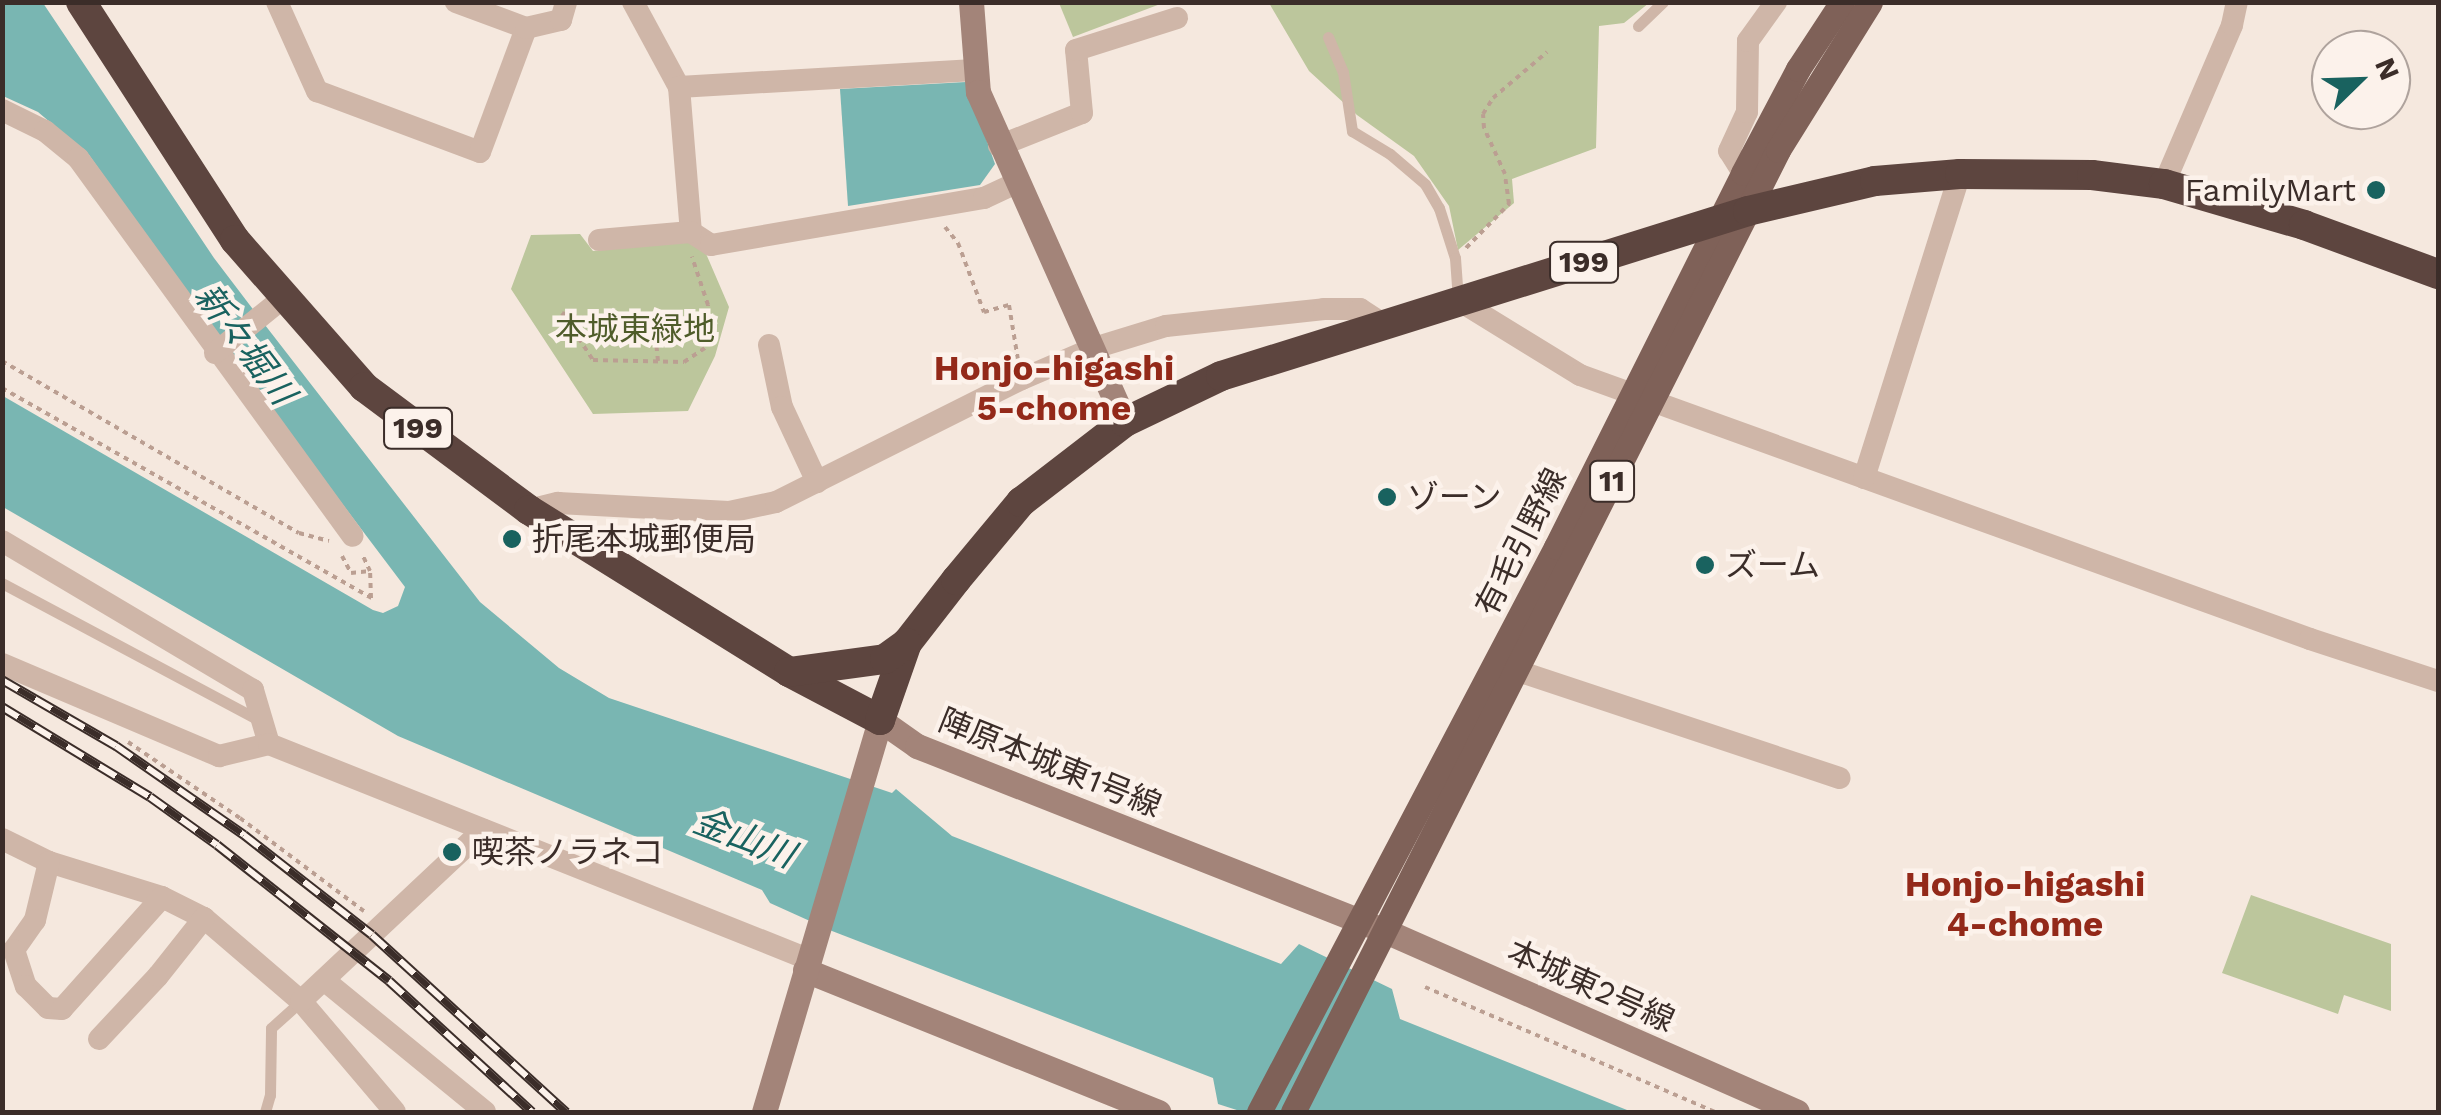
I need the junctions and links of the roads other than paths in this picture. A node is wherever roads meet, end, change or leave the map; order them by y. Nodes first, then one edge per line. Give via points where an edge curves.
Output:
1 (80, 2) edge
2 (276, 2) edge
3 (456, 2) edge
4 (566, 2) edge
5 (633, 2) edge
6 (970, 2) edge
7 (1663, 2) edge
8 (1776, 2) edge
9 (1842, 2) edge
10 (1870, 2) edge
11 (2237, 2) edge
12 (1177, 18) dead end
13 (1638, 26) dead end
14 (526, 28) junction
15 (1328, 37) dead end
16 (975, 70) junction
17 (679, 87) junction
18 (5, 114) edge
19 (1000, 146) junction
20 (1742, 174) junction
21 (1960, 174) junction
22 (1016, 183) junction
23 (2164, 184) junction
24 (1748, 211) junction
25 (1718, 221) junction
26 (695, 235) junction
27 (599, 240) dead end
28 (2438, 274) edge
29 (1458, 300) junction
30 (273, 307) junction
31 (1384, 324) junction
32 (769, 345) dead end
33 (1094, 348) junction
34 (216, 353) junction
35 (1630, 394) junction
36 (1656, 400) junction
37 (1125, 422) junction
38 (1864, 478) junction
39 (816, 482) junction
40 (530, 510) junction
41 (353, 536) road end
42 (2, 541) edge
43 (2, 583) edge
44 (907, 643) junction
45 (2, 664) edge
46 (1515, 670) junction
47 (789, 672) junction
48 (2438, 681) edge
49 (880, 720) junction
50 (268, 734) junction
51 (1839, 778) dead end
52 (483, 830) junction
53 (2, 840) edge
54 (48, 862) junction
55 (162, 898) junction
56 (204, 918) junction
57 (1358, 919) junction
58 (1384, 930) junction
59 (808, 955) junction
60 (324, 980) junction
61 (301, 1001) junction
62 (99, 1038) dead end
63 (265, 1112) edge
64 (395, 1112) edge
65 (484, 1112) edge
66 (764, 1112) edge
67 (1158, 1112) edge
68 (1258, 1112) edge
69 (1293, 1112) edge
70 (1797, 1112) edge

1 - 30 highway, 199
2 - 14 street via 317,91 480,152
3 - 14 street
4 - 14 street via 560,20
5 - 17 street
6 - 16 street
7 - 13 lane
8 - 20 street via 1748,41 1748,112 1729,151
9 - 20 main road, 有毛引野線 / 11
10 - 24 main road, 有毛引野線 / 11
11 - 23 street
12 - 19 street via 1076,50 1082,113
15 - 29 lane via 1343,72 1352,132 1425,184 1455,258
16 - 17 street
16 - 19 street
17 - 26 street
18 - 34 street via 46,131 78,158
19 - 22 street
20 - 25 main road, 有毛引野線 / 11
21 - 23 highway, 199 via 2092,175
21 - 24 highway, 199 via 1876,181
21 - 38 street
22 - 26 street via 984,198 711,245
22 - 33 street
23 - 28 highway, 199
24 - 25 highway, 199
24 - 36 main road, 有毛引野線 / 11
25 - 29 highway, 199
25 - 35 main road, 有毛引野線 / 11
26 - 27 street
29 - 31 highway, 199
29 - 35 street via 1580,375
30 - 34 street
30 - 40 highway, 199 via 364,387
31 - 33 street via 1360,309 1324,309 1166,326
31 - 37 highway, 199 via 1221,376
32 - 39 street via 782,407
33 - 37 street
33 - 39 street
34 - 41 street
35 - 36 street
35 - 57 main road, 有毛引野線 / 11
36 - 38 street
36 - 46 main road, 有毛引野線 / 11
37 - 44 highway, 199 via 1021,502
38 - 48 street
39 - 40 street via 776,502 729,512 558,502
40 - 47 highway, 199
42 - 50 street via 253,690
43 - 50 lane
44 - 47 highway, 199 via 885,659
44 - 49 highway, 199
45 - 50 street via 219,756
46 - 51 street
46 - 58 main road, 有毛引野線 / 11
47 - 49 highway, 199
49 - 57 street, 陣原本城東1号線 via 917,746
49 - 59 street
50 - 52 street
52 - 59 street
52 - 60 street
53 - 54 street
54 - 55 street
54 - 55 street via 35,920 14,950 26,986 48,1008 62,1009
55 - 56 street
56 - 61 street
56 - 62 street
57 - 58 street, 本城東2号線
57 - 68 main road, 有毛引野線 / 11
58 - 69 main road, 有毛引野線 / 11
58 - 70 street, 本城東2号線
59 - 66 street
59 - 67 street
60 - 61 street
60 - 65 street
61 - 63 lane via 270,1028
61 - 64 street

